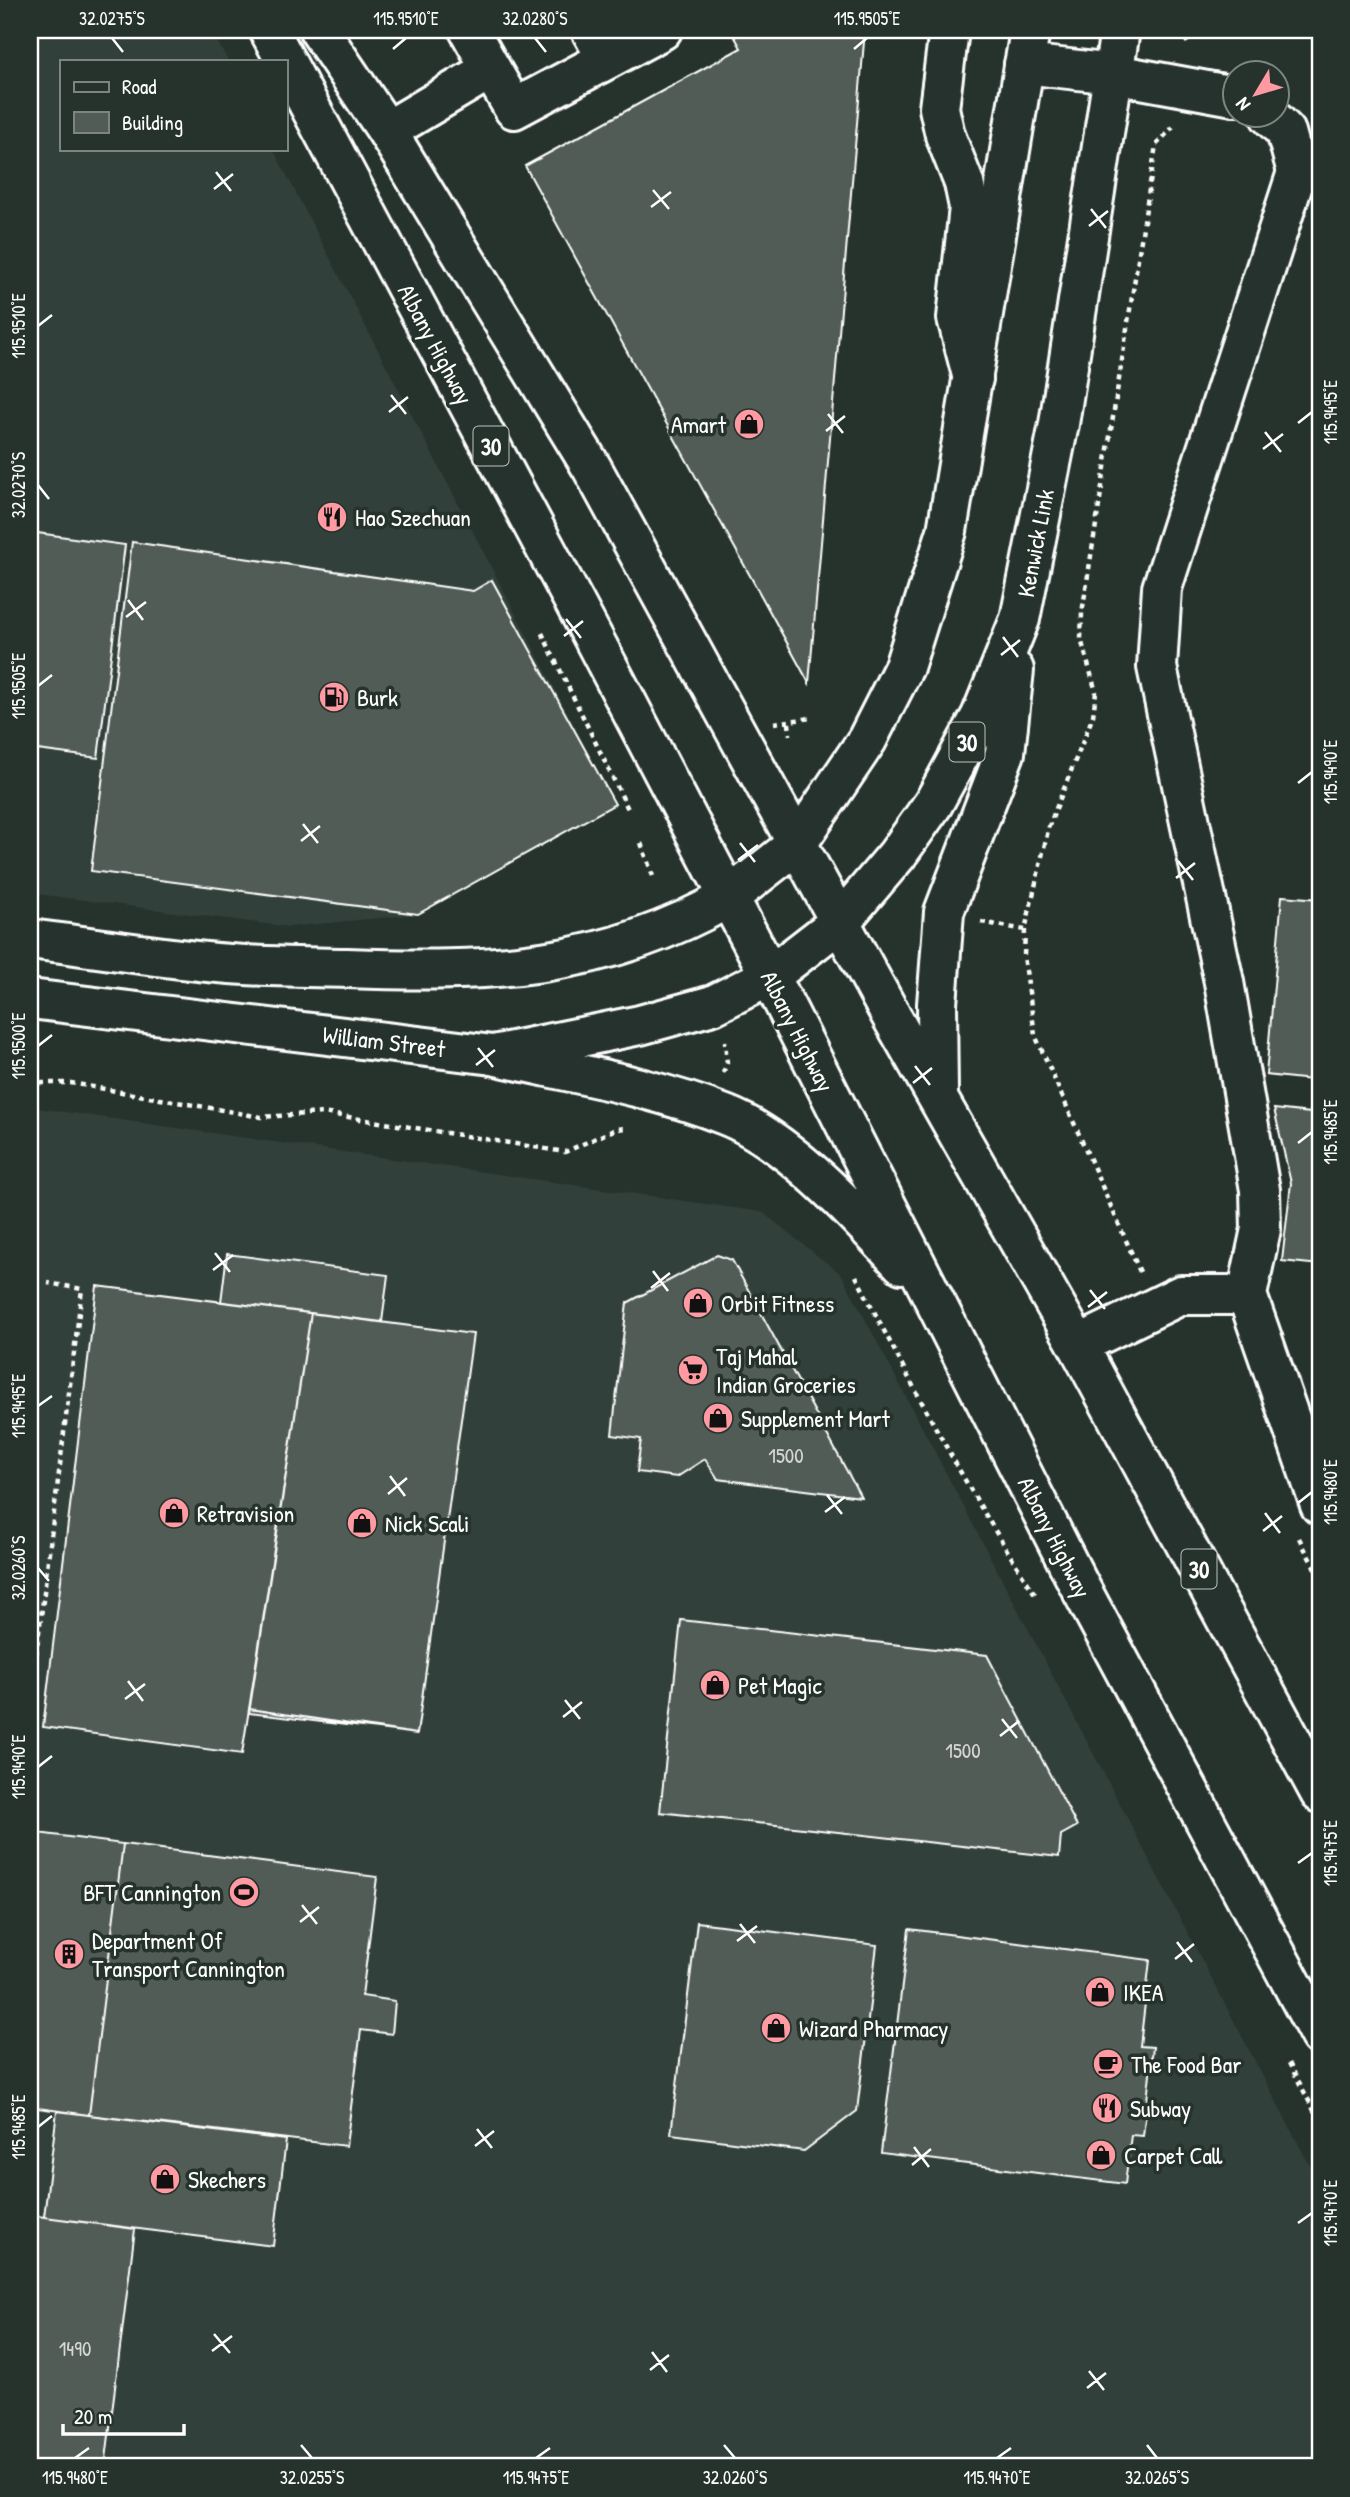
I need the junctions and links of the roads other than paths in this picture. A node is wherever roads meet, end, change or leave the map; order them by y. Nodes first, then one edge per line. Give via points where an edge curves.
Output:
1 (269, 30) edge
2 (319, 30) edge
3 (469, 30) edge
4 (662, 30) edge
5 (949, 30) edge
6 (1121, 30) edge
7 (599, 44) edge
8 (1027, 47) edge
9 (285, 60) edge
10 (287, 64) edge
11 (491, 69) junction
12 (1114, 75) junction
13 (1220, 93) edge
14 (1284, 130) edge
15 (387, 131) junction
16 (973, 379) junction
17 (1020, 619) junction
18 (797, 844) junction
19 (728, 898) junction
20 (841, 921) junction
21 (30, 939) edge
22 (770, 976) junction
23 (30, 999) edge
24 (494, 1055) junction
25 (937, 1098) junction
26 (1247, 1295) junction
27 (934, 1299) junction
28 (1078, 1345) junction
29 (1320, 1505) edge
30 (1320, 1793) edge
31 (1320, 2036) edge

1 - 9 main road, Albany Highway / 30
2 - 15 main road, 30
3 - 11 main road
4 - 7 main road
5 - 16 main road via 939,108 969,207 957,318
6 - 12 main road, Kenwick Link / 30
7 - 11 main road via 514,109
8 - 12 main road
8 - 16 main road
10 - 19 main road, Albany Highway / 30
11 - 15 main road
12 - 13 main road
12 - 17 main road, Kenwick Link / 30 via 1059,424
14 - 26 main road via 1297,172 1162,588 1157,667 1219,957 1260,1190 1261,1229
15 - 18 main road, 30 via 592,468
16 - 18 main road via 947,531 904,667 867,740
17 - 20 main road, Kenwick Link / 30 via 981,716 933,804
17 - 25 main road via 1005,753 944,912 937,1004
18 - 19 main road
18 - 20 main road, 30
19 - 21 main road via 698,915 593,954 531,966 448,971 230,964
19 - 22 main road, Albany Highway / 30
20 - 22 main road, Kenwick Link / 30
20 - 25 main road, 30
22 - 24 main road, William Street via 713,1005
22 - 27 main road, Albany Highway / 30
23 - 24 main road, William Street
24 - 27 main road via 668,1095 726,1115 840,1198
25 - 28 main road, 30
26 - 28 main road via 1181,1295
26 - 29 main road
27 - 31 main road, Albany Highway / 30 via 1079,1585
28 - 30 main road, 30

